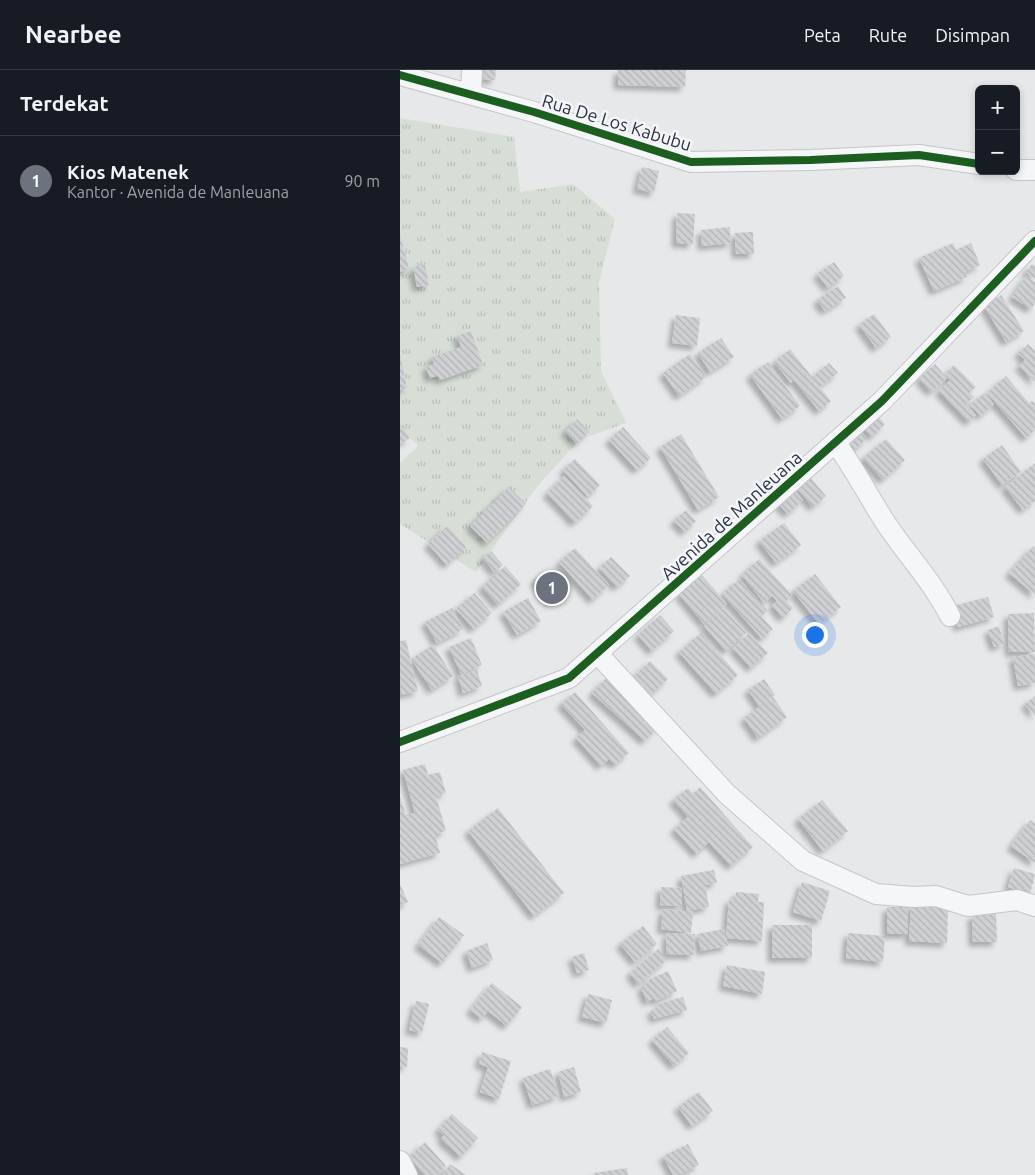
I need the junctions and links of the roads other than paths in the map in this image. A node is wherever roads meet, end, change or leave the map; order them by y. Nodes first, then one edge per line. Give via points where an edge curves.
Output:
1 (472, 70) edge
2 (400, 75) edge
3 (471, 94) junction
4 (975, 163) edge
5 (1020, 170) edge
6 (1035, 170) edge
7 (1035, 241) edge
8 (835, 442) junction
9 (950, 616) dead end
10 (597, 653) junction
11 (400, 742) edge
12 (1035, 906) edge
13 (400, 1161) edge
14 (407, 1175) edge

1 - 3 street
2 - 3 street, Rua De Los Kabubu
3 - 4 street, Rua De Los Kabubu via 692,162 919,154
5 - 6 street
7 - 8 street, Avenida de Manleuana via 882,401
8 - 9 street via 880,515 940,596
8 - 10 street, Avenida de Manleuana
10 - 11 street, Avenida de Manleuana via 569,678
10 - 12 street via 727,794 803,861 876,894 936,896 968,906 1018,900
13 - 14 street

